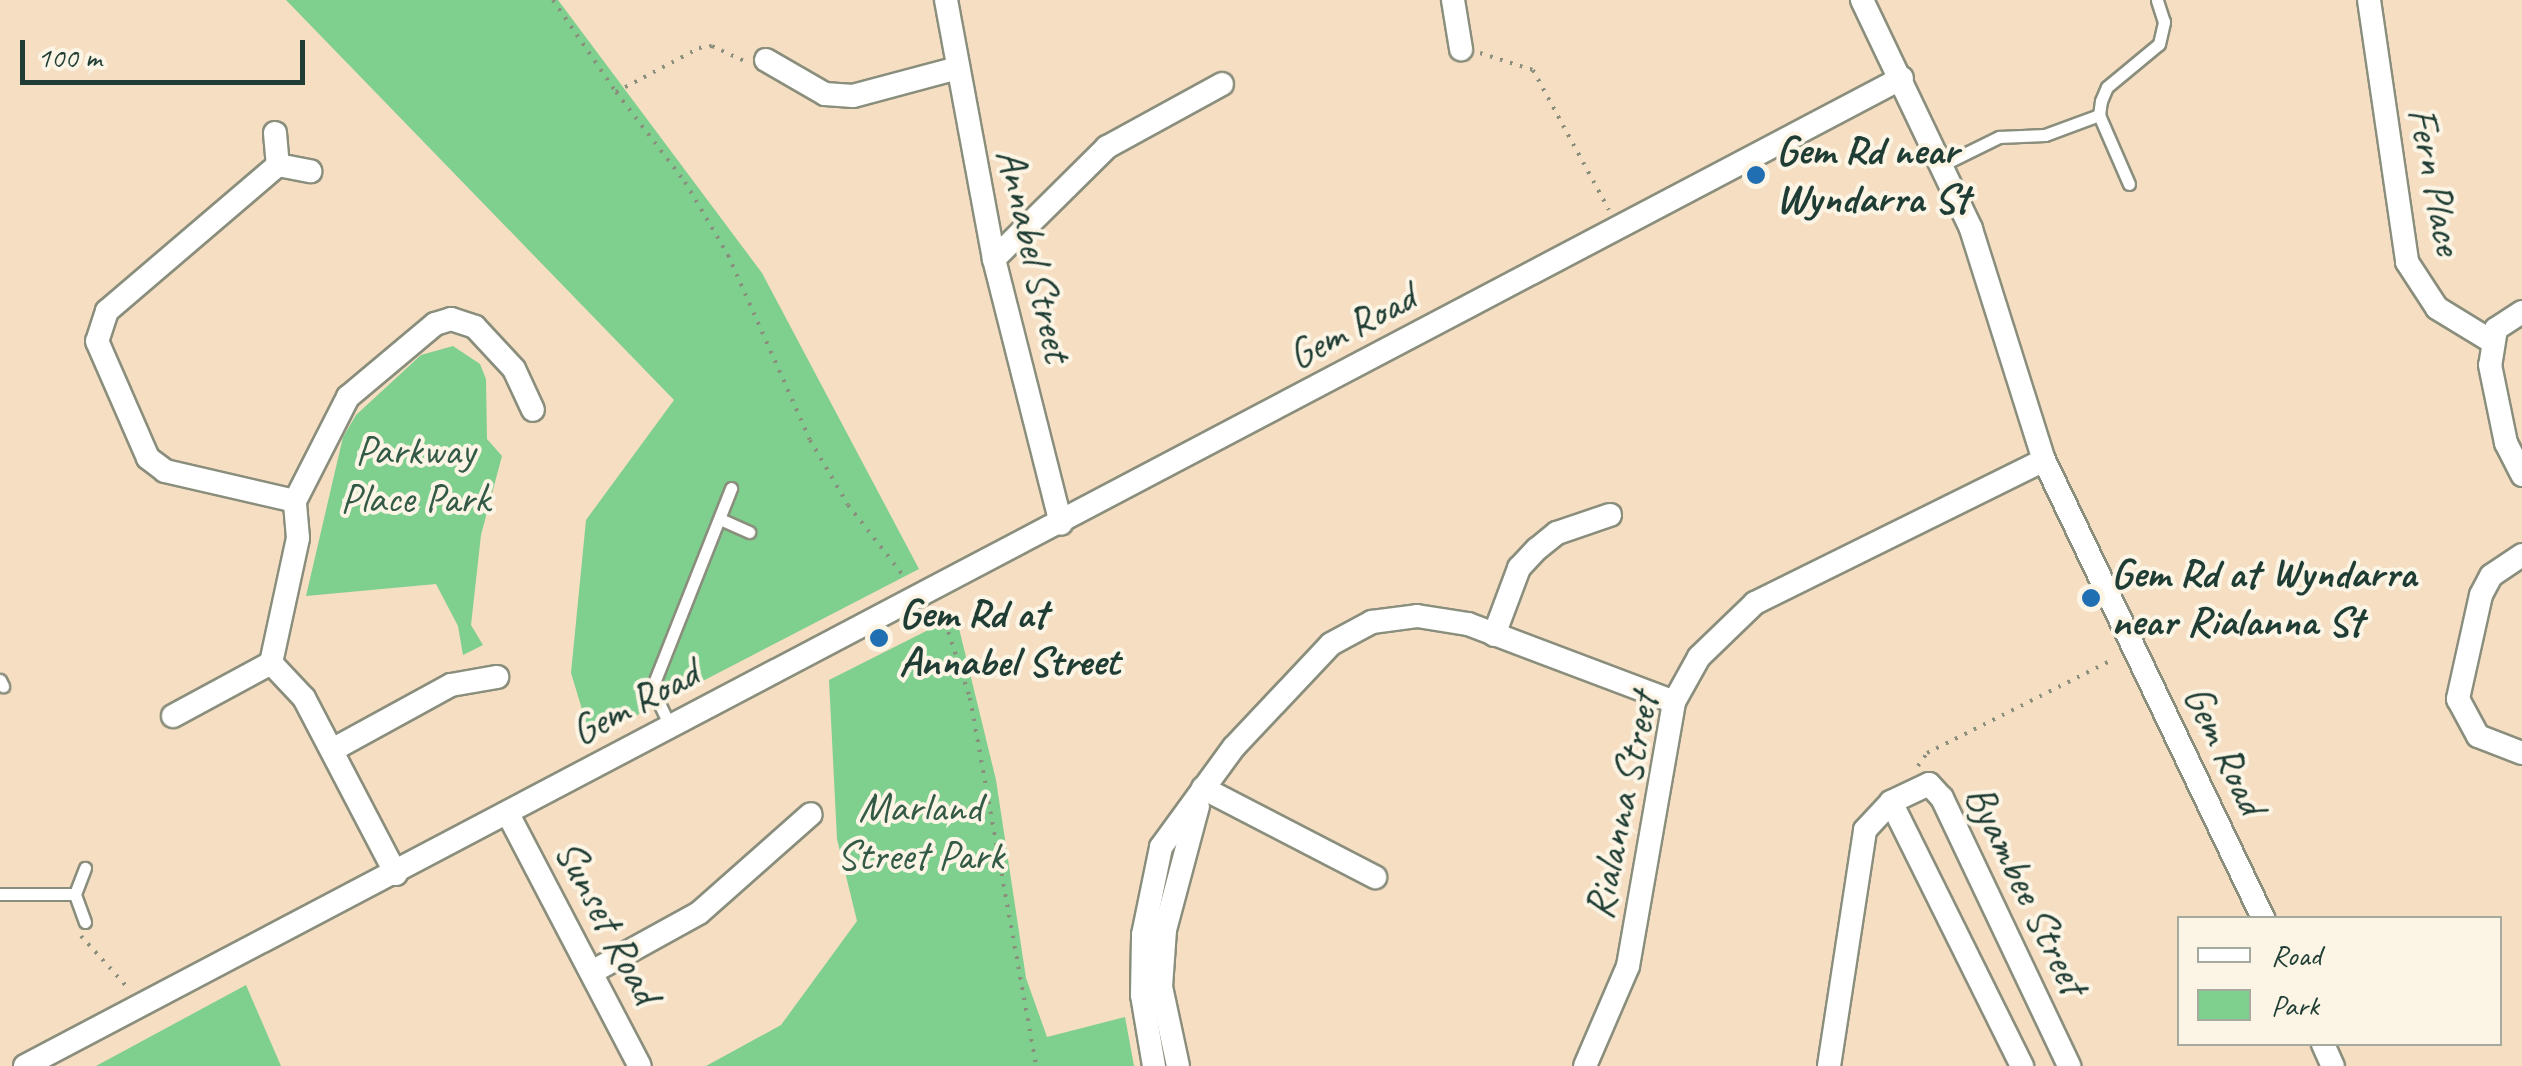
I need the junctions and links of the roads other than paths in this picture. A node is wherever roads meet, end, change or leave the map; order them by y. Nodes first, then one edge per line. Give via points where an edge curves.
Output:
1 (946, 0) edge
2 (1453, 0) edge
3 (1862, 0) edge
4 (2157, 0) edge
5 (2370, 0) edge
6 (1461, 49) road end
7 (766, 60) road end
8 (954, 68) junction
9 (1902, 78) junction
10 (1222, 84) dead end
11 (2099, 114) junction
12 (275, 133) dead end
13 (278, 164) junction
14 (1942, 165) junction
15 (310, 172) dead end
16 (2128, 184) dead end
17 (994, 259) junction
18 (2522, 312) edge
19 (2491, 341) junction
20 (532, 410) dead end
21 (2044, 460) junction
22 (2522, 475) edge
23 (731, 488) dead end
24 (295, 501) junction
25 (1610, 515) dead end
26 (720, 520) junction
27 (1061, 524) junction
28 (750, 532) dead end
29 (2522, 554) edge
30 (1494, 635) junction
31 (271, 664) junction
32 (497, 678) dead end
33 (1674, 702) junction
34 (173, 716) dead end
35 (670, 726) junction
36 (334, 749) junction
37 (2522, 753) edge
38 (1203, 788) junction
39 (1892, 802) junction
40 (508, 814) junction
41 (811, 814) dead end
42 (85, 868) dead end
43 (396, 874) junction
44 (1375, 876) dead end
45 (0, 894) edge
46 (75, 894) junction
47 (2262, 916) edge
48 (85, 922) road end
49 (592, 972) junction
50 (26, 1066) edge
51 (640, 1066) edge
52 (1154, 1066) edge
53 (1178, 1066) edge
54 (1586, 1066) edge
55 (1828, 1066) edge
56 (2022, 1066) edge
57 (2069, 1066) edge

1 - 8 street, Annabel Street
2 - 6 street
3 - 9 street
4 - 11 lane via 2163,36 2142,65 2107,87
5 - 19 street, Fern Place via 2407,262 2437,308
7 - 8 street via 825,94 853,96
8 - 17 street, Annabel Street
9 - 14 street, Gem Road
9 - 27 street, Gem Road
10 - 17 street via 1107,147
11 - 14 lane via 2046,135 1999,138
11 - 16 lane
12 - 13 street
13 - 15 street
13 - 24 street via 106,311 97,341 138,437 157,464
14 - 21 street, Gem Road via 1971,229
17 - 27 street, Annabel Street
18 - 19 street via 2496,329
19 - 22 street via 2502,430
20 - 24 street via 514,369 476,327 451,319 436,324 348,396
21 - 33 street, Rialanna Street via 1756,603 1700,657
21 - 47 street, Gem Road
23 - 26 lane
24 - 31 street via 298,538
25 - 30 street via 1557,533 1537,549 1520,568
26 - 28 lane
26 - 35 lane via 652,688
27 - 35 street, Gem Road
29 - 37 street via 2491,576 2481,595 2458,700 2478,736
30 - 33 street
30 - 38 street via 1416,616 1372,622 1331,644
31 - 34 street
31 - 36 street via 304,698
32 - 36 street via 451,685
33 - 54 street, Rialanna Street via 1628,966
35 - 40 street, Gem Road
36 - 43 street
38 - 44 street
38 - 52 street via 1161,847 1144,935 1142,995
38 - 53 street via 1164,930 1161,987
39 - 55 street via 1865,830
39 - 56 street, Byambee Street
39 - 57 street, Byambee Street via 1929,784 1942,798
40 - 43 street, Gem Road
40 - 49 street, Sunset Road
41 - 49 street via 699,914
42 - 46 lane
43 - 50 street, Gem Road
45 - 46 lane
46 - 48 lane
49 - 51 street, Sunset Road

